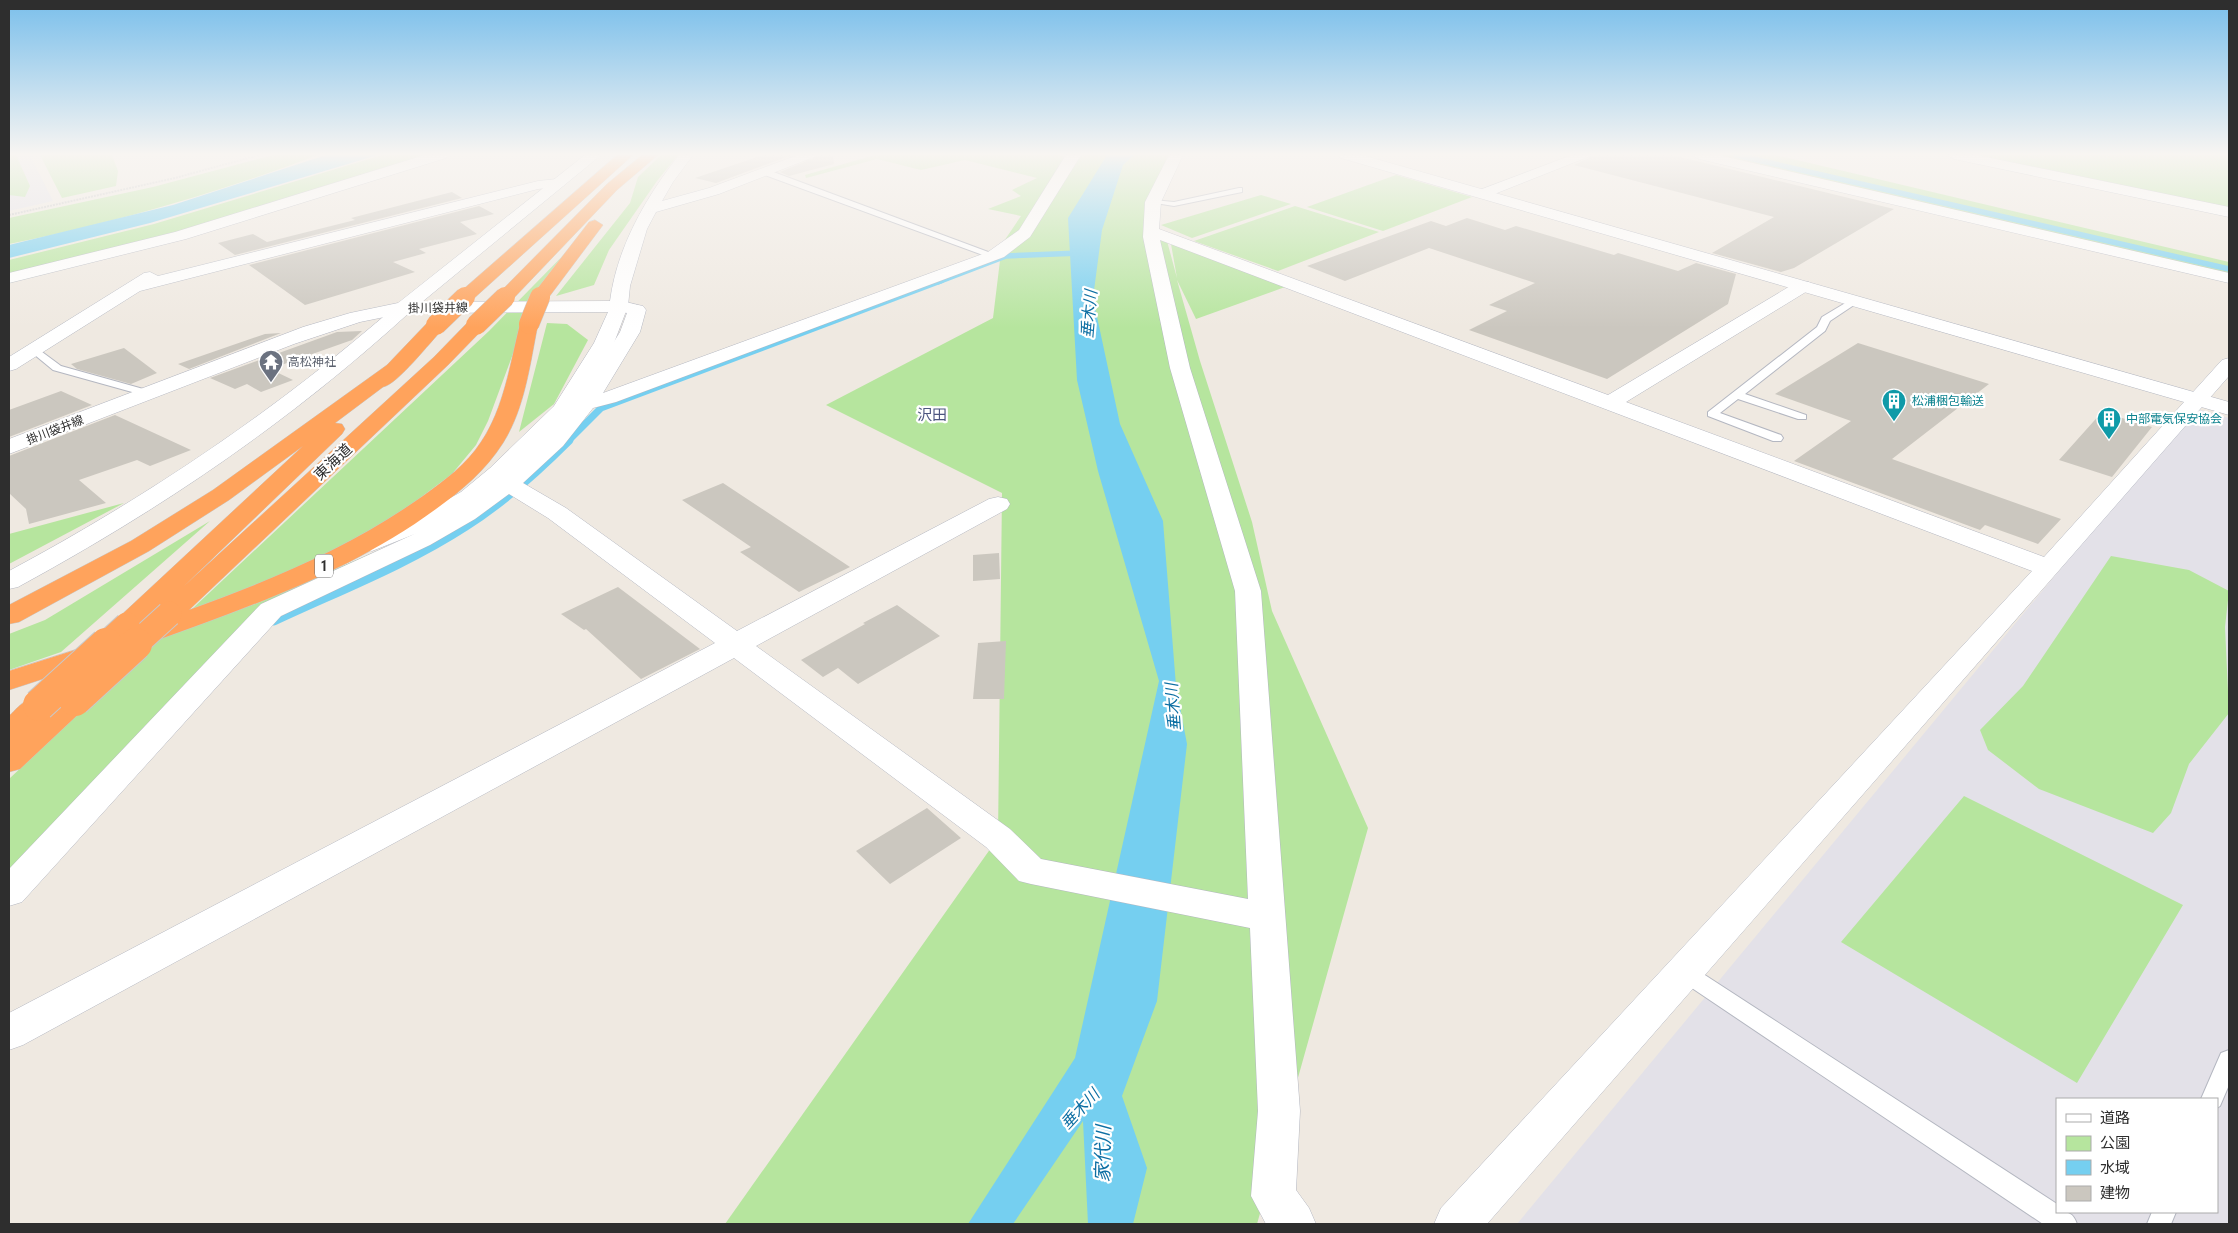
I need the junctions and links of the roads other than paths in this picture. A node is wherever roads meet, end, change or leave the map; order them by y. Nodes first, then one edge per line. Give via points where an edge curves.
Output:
1 (256, 213) edge
2 (429, 213) edge
3 (524, 213) edge
4 (561, 213) edge
5 (587, 213) edge
6 (606, 213) edge
7 (649, 213) edge
8 (876, 213) edge
9 (1037, 213) edge
10 (1152, 213) edge
11 (1547, 213) edge
12 (1947, 213) edge
13 (1151, 231) junction
14 (180, 236) junction
15 (994, 256) junction
16 (9, 278) edge
17 (2229, 278) edge
18 (1803, 286) junction
19 (134, 287) junction
20 (1855, 301) junction
21 (619, 306) junction
22 (404, 308) junction
23 (34, 349) junction
24 (2229, 364) edge
25 (9, 365) edge
26 (396, 368) junction
27 (150, 394) junction
28 (1737, 395) junction
29 (2198, 400) junction
30 (1610, 403) junction
31 (586, 404) junction
32 (2229, 409) edge
33 (1802, 418) dead end
34 (1777, 438) dead end
35 (9, 447) edge
36 (508, 484) junction
37 (998, 504) dead end
38 (361, 548) junction
39 (2049, 568) junction
40 (9, 581) edge
41 (9, 616) edge
42 (734, 645) junction
43 (9, 681) edge
44 (9, 733) edge
45 (9, 761) edge
46 (9, 892) edge
47 (1269, 918) junction
48 (1684, 972) junction
49 (9, 1033) edge
50 (2229, 1060) edge
51 (2212, 1098) edge
52 (1289, 1222) edge
53 (1457, 1224) edge
54 (2065, 1224) edge

1 - 14 street
2 - 19 street
3 - 22 street
4 - 26 highway, 東海道, bridge via 436,324
5 - 45 highway, 東海道 / 1, bridge via 434,368
6 - 38 highway, 1, bridge via 540,297 529,324 505,417 492,443 466,474 417,513
7 - 21 street via 636,237 621,286
8 - 15 lane
9 - 15 street via 1027,230 1011,246
10 - 13 street
11 - 18 street
12 - 17 street
13 - 30 street
13 - 47 street via 1180,368 1248,591
14 - 16 street
14 - 19 street via 178,247 170,258 148,279
15 - 31 street
18 - 20 street
18 - 30 street
19 - 23 street
20 - 28 lane via 1826,319 1821,329
20 - 29 street
21 - 22 street, 掛川袋井線
21 - 31 street via 637,310 630,332
21 - 38 street via 604,344 562,410 498,473 469,497 431,519
22 - 27 street, 掛川袋井線 via 348,318
22 - 40 street via 310,390 207,466
23 - 25 street
23 - 27 lane via 57,368
24 - 29 street
26 - 41 highway via 221,495 140,546
26 - 44 highway, 東海道, bridge via 281,481
27 - 35 street, 掛川袋井線
28 - 33 lane
28 - 34 lane via 1712,414
29 - 32 street
29 - 39 street
30 - 39 street
31 - 36 street via 555,441
36 - 42 street via 557,513
36 - 46 street via 421,540 271,610
37 - 42 street
38 - 43 highway, 1 via 289,582 227,606
39 - 48 street
42 - 47 street via 998,838 1031,870
42 - 49 street
47 - 52 street via 1279,1111 1273,1196
48 - 53 street
48 - 54 lane
50 - 51 lane

